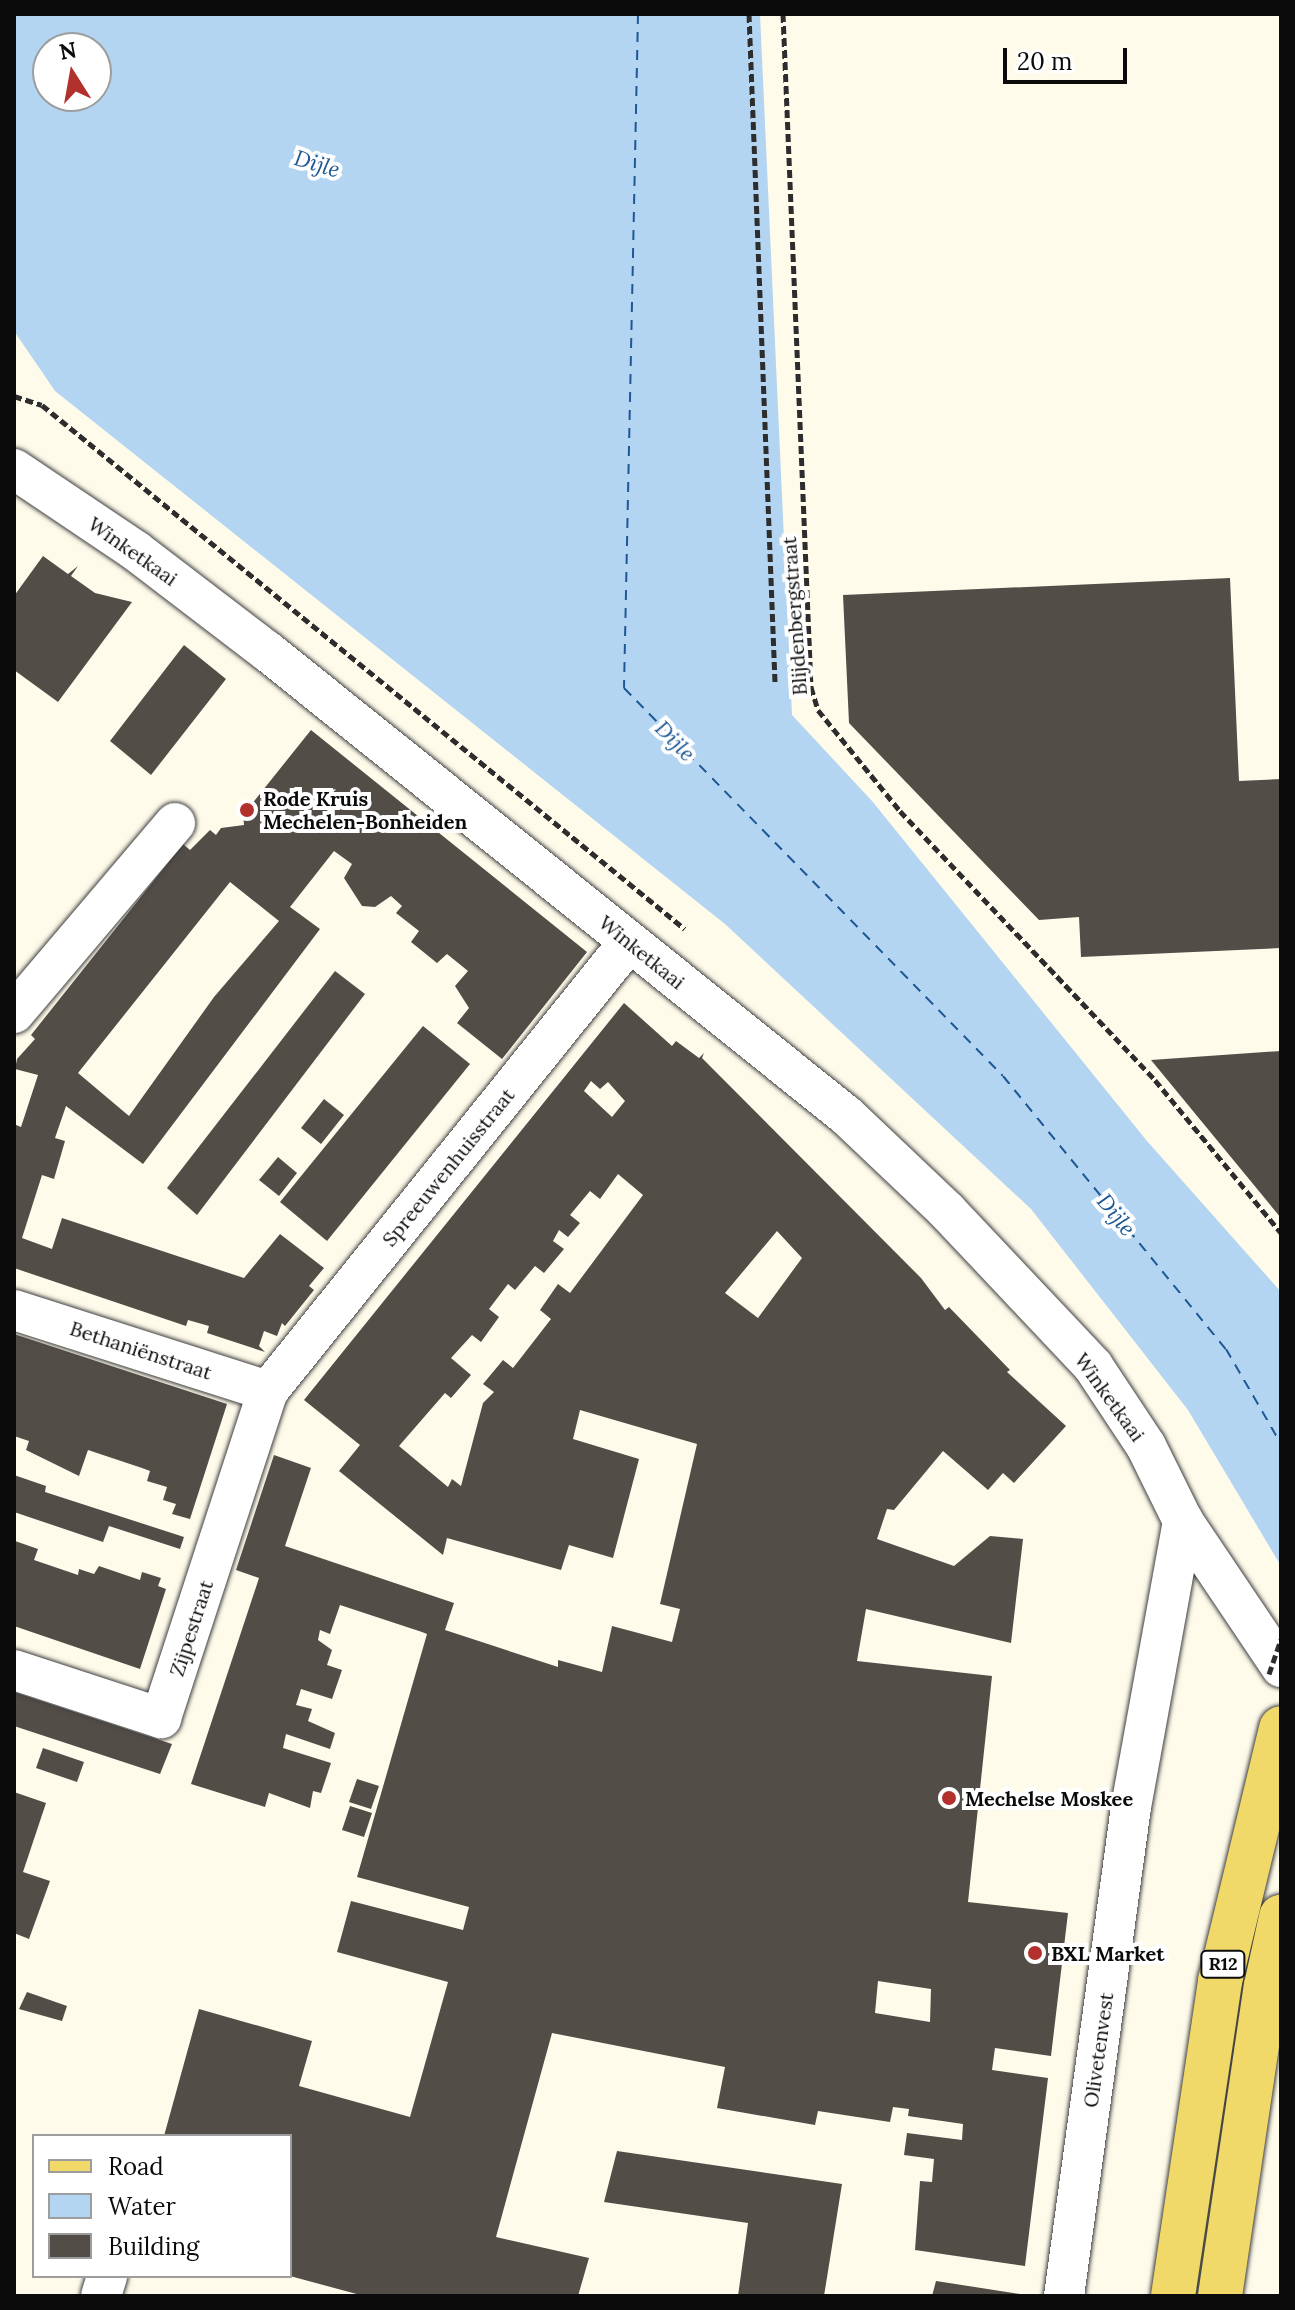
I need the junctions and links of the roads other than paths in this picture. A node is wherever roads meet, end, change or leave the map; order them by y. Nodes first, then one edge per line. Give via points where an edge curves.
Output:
1 (14, 469) edge
2 (175, 823) dead end
3 (629, 942) junction
4 (14, 1013) edge
5 (14, 1310) edge
6 (268, 1391) junction
7 (1183, 1521) junction
8 (14, 1670) edge
9 (1275, 1670) edge
10 (1281, 1728) edge
11 (1281, 1917) edge
12 (1064, 2296) edge
13 (1173, 2296) edge
14 (1220, 2296) edge

1 - 3 street, Winketkaai via 136,551 267,651
2 - 4 street
3 - 6 street, Spreeuwenhuisstraat
3 - 7 street, Winketkaai via 847,1116 947,1211 1093,1366 1146,1446
5 - 6 street, Bethaniënstraat
6 - 8 street, Zijpestraat via 161,1718
7 - 9 street
7 - 12 street, Olivetenvest via 1131,1807
10 - 13 main road, R12 via 1220,1981
11 - 14 main road, R12

